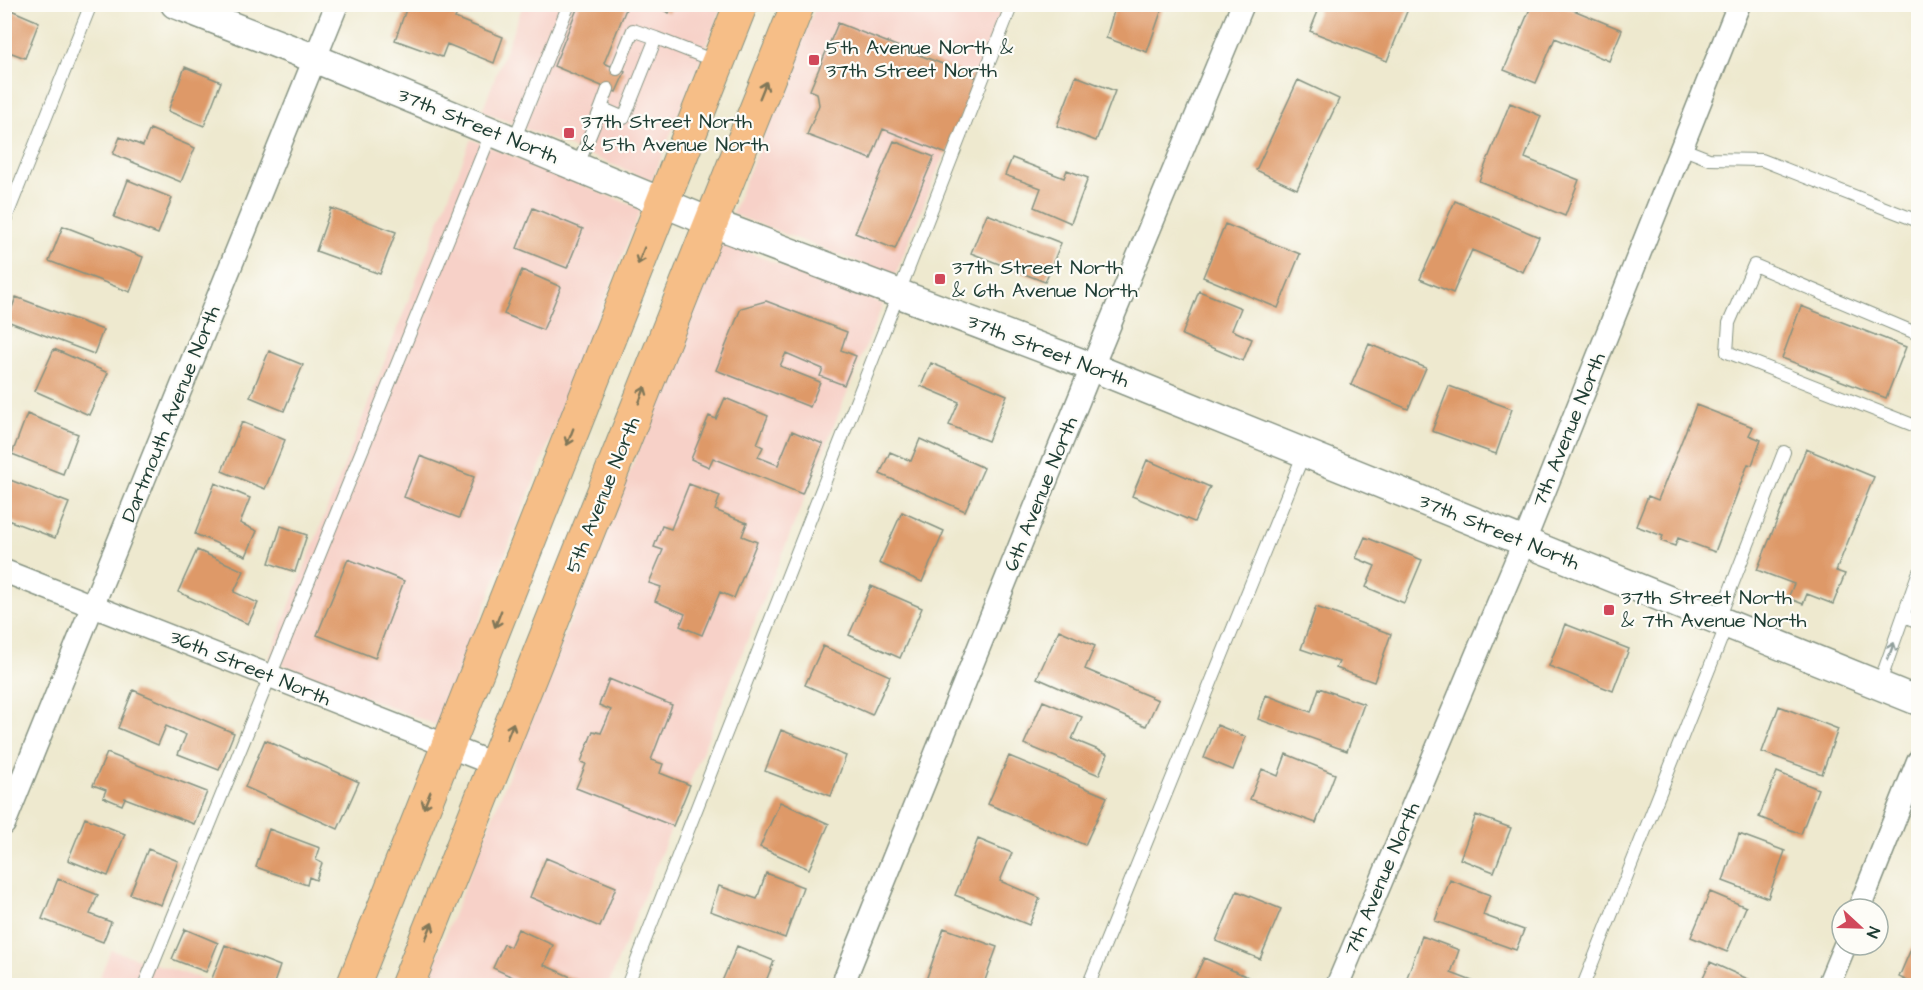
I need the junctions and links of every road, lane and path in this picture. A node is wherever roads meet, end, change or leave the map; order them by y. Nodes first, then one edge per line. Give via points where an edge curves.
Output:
1 (91, 4) edge
2 (175, 4) edge
3 (337, 4) edge
4 (569, 4) edge
5 (741, 4) edge
6 (798, 4) edge
7 (1012, 4) edge
8 (1243, 4) edge
9 (1739, 4) edge
10 (656, 38) junction
11 (316, 59) junction
12 (718, 62) junction
13 (617, 69) dead end
14 (609, 89) dead end
15 (600, 108) junction
16 (503, 136) junction
17 (1682, 148) junction
18 (578, 167) junction
19 (662, 201) junction
20 (1918, 221) edge
21 (710, 222) junction
22 (4, 223) edge
23 (898, 293) junction
24 (1918, 334) edge
25 (1092, 367) junction
26 (1918, 427) edge
27 (1784, 452) dead end
28 (1304, 453) junction
29 (1524, 542) junction
30 (4, 571) edge
31 (1918, 574) edge
32 (92, 606) junction
33 (1904, 616) junction
34 (1723, 622) junction
35 (1918, 622) edge
36 (270, 676) junction
37 (1879, 686) junction
38 (1918, 701) edge
39 (448, 747) junction
40 (1918, 761) edge
41 (496, 765) junction
42 (4, 824) edge
43 (1864, 897) edge
44 (1840, 957) edge
45 (144, 986) edge
46 (353, 986) edge
47 (407, 986) edge
48 (627, 986) edge
49 (842, 986) edge
50 (1088, 986) edge
51 (1337, 986) edge
52 (1583, 986) edge
53 (1828, 986) edge

1 - 22 lane
2 - 11 street, 37th Street North
3 - 11 street, Dartmouth Avenue North
4 - 16 lane
5 - 12 main road
21 -> 6 main road, 5th Avenue North
7 - 23 lane
8 - 25 street, 6th Avenue North
9 - 17 street, 7th Avenue North
10 - 12 lane
10 - 13 lane via 633,30
10 - 15 lane via 624,118
11 - 16 street, 37th Street North
11 - 32 street, Dartmouth Avenue North
12 - 19 main road
14 - 15 lane
15 - 18 lane
16 - 18 street, 37th Street North
16 - 36 lane
17 - 20 lane via 1709,159 1762,160
17 - 29 street, 7th Avenue North
18 - 19 street, 37th Street North
19 - 21 street, 37th Street North
19 -> 39 main road
21 - 23 street, 37th Street North
41 -> 21 main road, 5th Avenue North
23 - 25 street, 37th Street North
23 - 48 lane
24 - 26 lane via 1754,265 1729,323 1727,352
25 - 28 street, 37th Street North
25 - 49 street, 6th Avenue North
27 - 34 lane
28 - 29 street, 37th Street North
28 - 50 lane
29 - 34 street, 37th Street North
29 - 51 street, 7th Avenue North
30 - 32 street, 36th Street North
31 - 33 lane
32 - 36 street, 36th Street North
32 - 42 street, Dartmouth Avenue North
33 - 35 lane
37 -> 33 lane
34 - 37 street, 37th Street North
34 - 52 lane
36 - 39 street, 36th Street North
36 - 45 lane
37 - 38 street, 37th Street North
39 - 41 street, 36th Street North
39 -> 46 main road
40 - 43 street
47 -> 41 main road, 5th Avenue North
44 - 53 street

